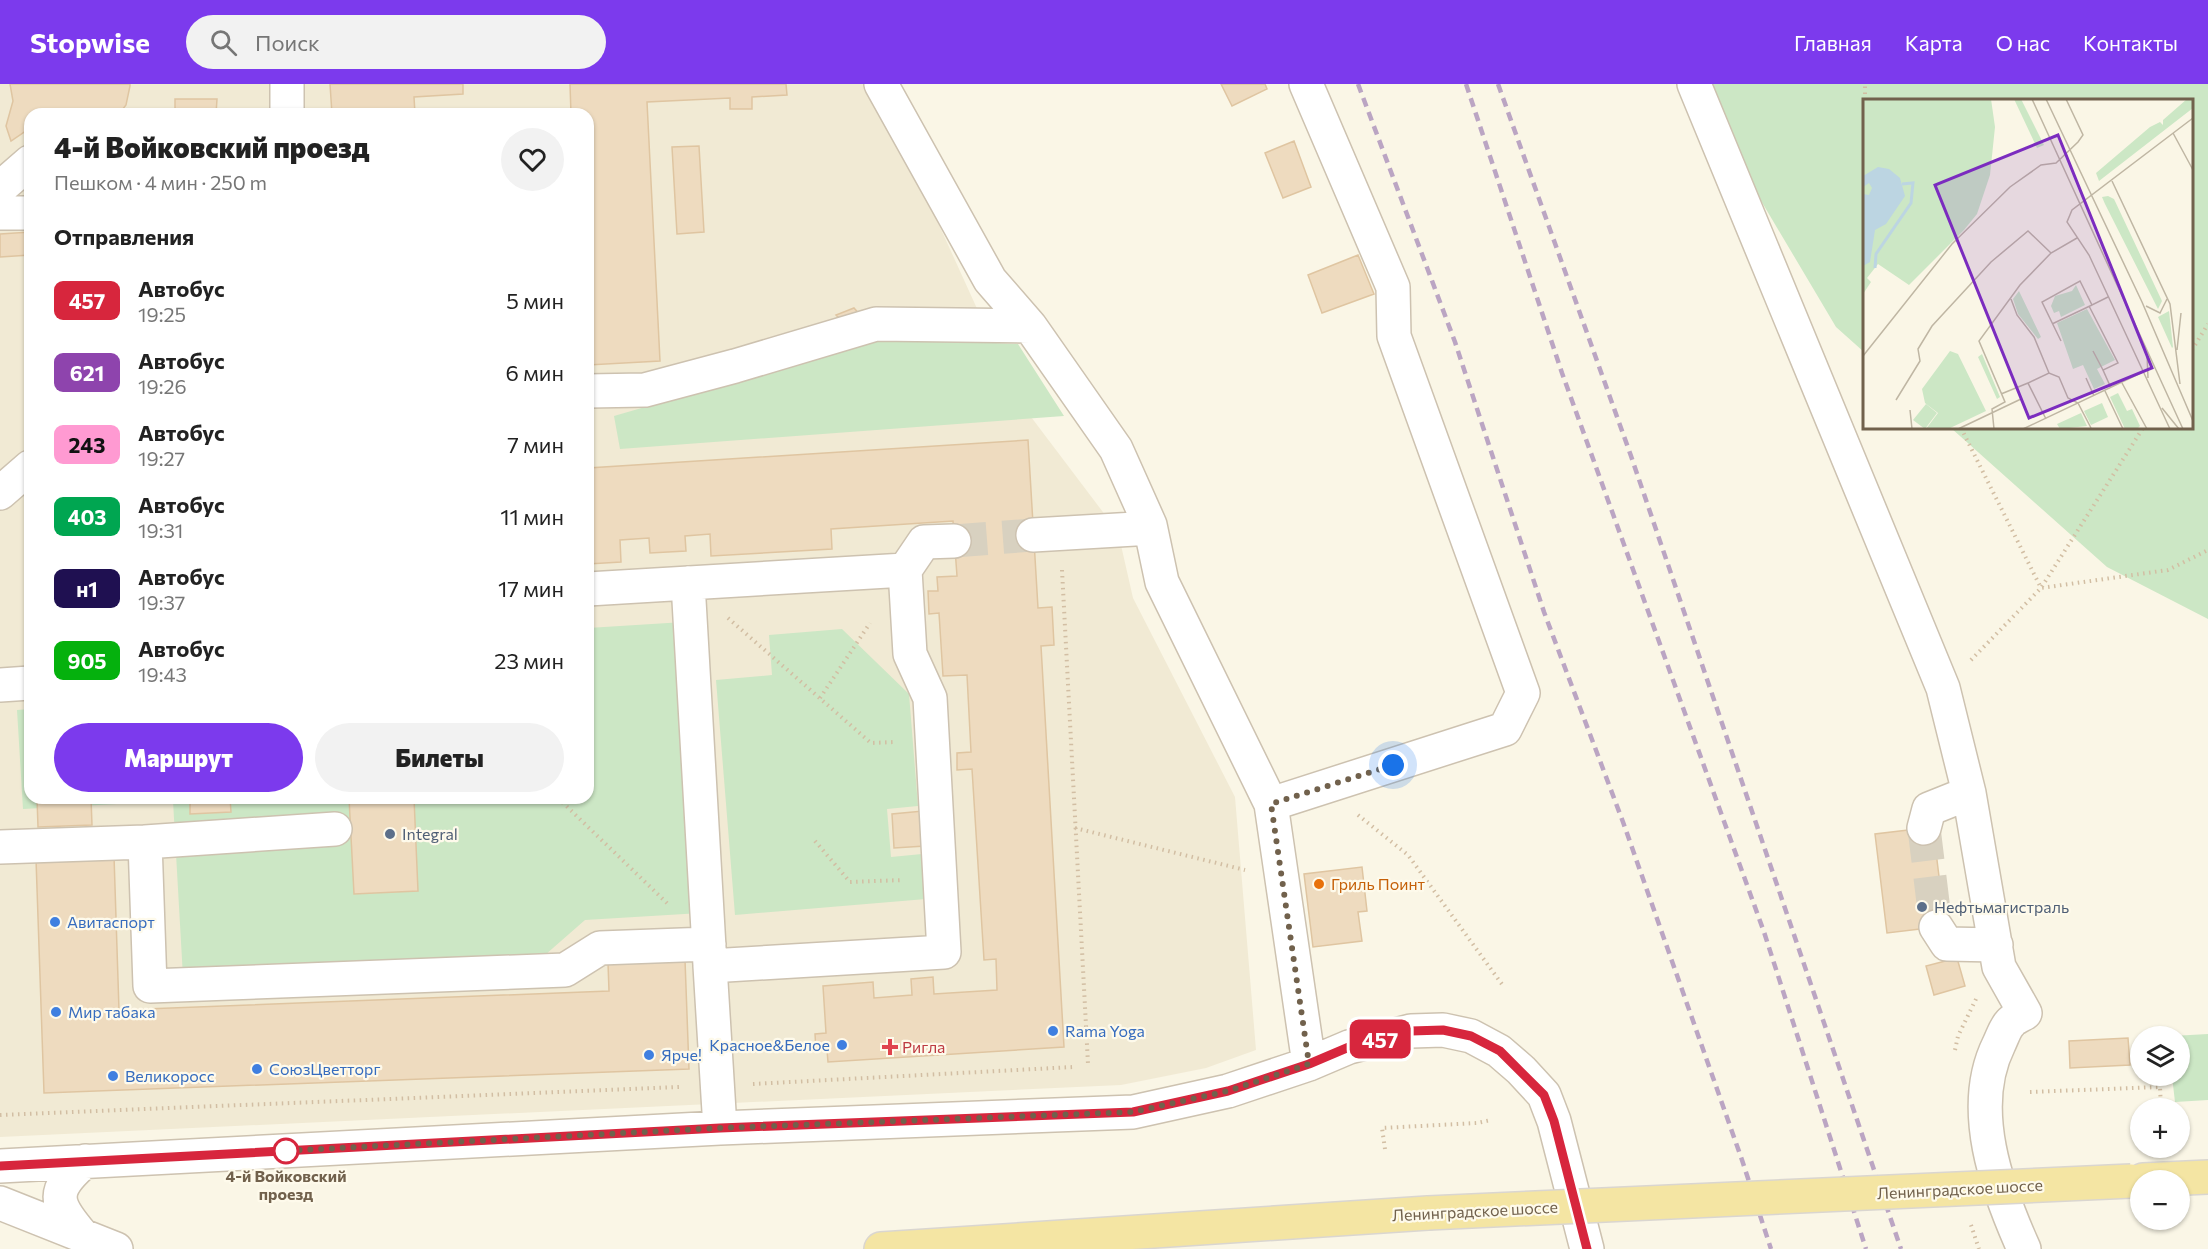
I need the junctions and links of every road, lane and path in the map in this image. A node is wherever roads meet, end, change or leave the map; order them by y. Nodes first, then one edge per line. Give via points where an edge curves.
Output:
1 (287, 84) edge
2 (881, 84) edge
3 (1306, 84) edge
4 (1694, 84) edge
5 (287, 108) edge
6 (24, 167) edge
7 (0, 188) edge
8 (0, 213) edge
9 (24, 213) edge
10 (2208, 324) edge
11 (1030, 326) junction
12 (2193, 348) edge
13 (594, 391) edge
14 (1962, 429) edge
15 (2142, 429) edge
16 (24, 472) edge
17 (0, 493) edge
18 (1150, 525) junction
19 (1046, 535) joint
20 (954, 541) tunnel mouth
21 (2208, 550) edge
22 (905, 570) junction
23 (688, 583) junction
24 (2041, 588) junction
25 (594, 589) edge
26 (872, 620) dead end
27 (24, 683) edge
28 (0, 685) edge
29 (1943, 688) junction
30 (819, 698) junction
31 (932, 739) junction
32 (1312, 791) junction
33 (1969, 793) junction
34 (564, 804) edge
35 (1271, 804) junction
36 (1075, 828) junction
37 (1924, 828) tunnel mouth
38 (335, 829) dead end
39 (815, 840) dead end
40 (145, 842) junction
41 (0, 847) edge
42 (1252, 872) dead end
43 (940, 878) junction
44 (1935, 927) tunnel mouth
45 (1996, 945) junction
46 (710, 955) junction
47 (1504, 987) dead end
48 (1088, 1064) dead end
49 (1309, 1064) junction
50 (1073, 1067) dead end
51 (717, 1085) junction
52 (2030, 1092) dead end
53 (2161, 1098) edge
54 (0, 1115) edge
55 (1491, 1120) dead end
56 (720, 1128) junction
57 (1385, 1149) dead end
58 (85, 1161) junction
59 (0, 1166) edge
60 (2208, 1177) edge
61 (2190, 1178) edge
62 (2130, 1181) edge
63 (0, 1203) edge
64 (81, 1234) junction
65 (116, 1249) edge
66 (881, 1249) edge
67 (1587, 1249) edge
68 (2024, 1249) edge

1 - 5 street
2 - 11 street via 990,280
3 - 32 street via 1393,287 1394,336 1523,693 1505,729
4 - 29 street
6 - 7 street
8 - 9 street
10 - 12 path
11 - 13 street via 876,324 645,390
11 - 18 street via 1116,449
14 - 24 path
15 - 24 path
16 - 17 street
18 - 19 street
18 - 35 street via 1162,582
19 - 36 path
20 - 22 street via 924,542
21 - 24 path via 2168,570
22 - 23 street
22 - 31 street via 910,654 930,698
23 - 25 street
23 - 30 path
23 - 46 street
24 - 29 path
26 - 30 path
27 - 28 street
29 - 33 street
30 - 31 path via 871,743
31 - 43 street
32 - 35 street
32 - 47 path via 1362,817 1408,855
33 - 37 street via 1929,809
33 - 45 street
34 - 46 path
35 - 49 street
36 - 42 path
36 - 48 path
38 - 40 street
39 - 43 path via 850,882
40 - 41 street
40 - 46 street via 150,986 565,970 600,948
43 - 46 street via 944,952
44 - 45 street via 1947,944
45 - 68 street via 1999,967 2025,1013 2010,1023 1992,1059 1986,1097 1988,1146 2006,1209
46 - 51 street
49 - 56 street via 1228,1091 1133,1112
49 - 67 street via 1349,1047 1411,1031 1443,1030 1471,1036 1500,1051 1544,1095
50 - 51 path
51 - 54 path
51 - 56 street
52 - 53 path via 2160,1087
55 - 57 path via 1382,1128
56 - 58 street
58 - 59 street
58 - 64 street via 63,1186 60,1203
60 - 61 main road, Ленинградское шоссе
62 - 66 main road, Ленинградское шоссе, bridge via 1428,1213
63 - 64 street
64 - 65 street

